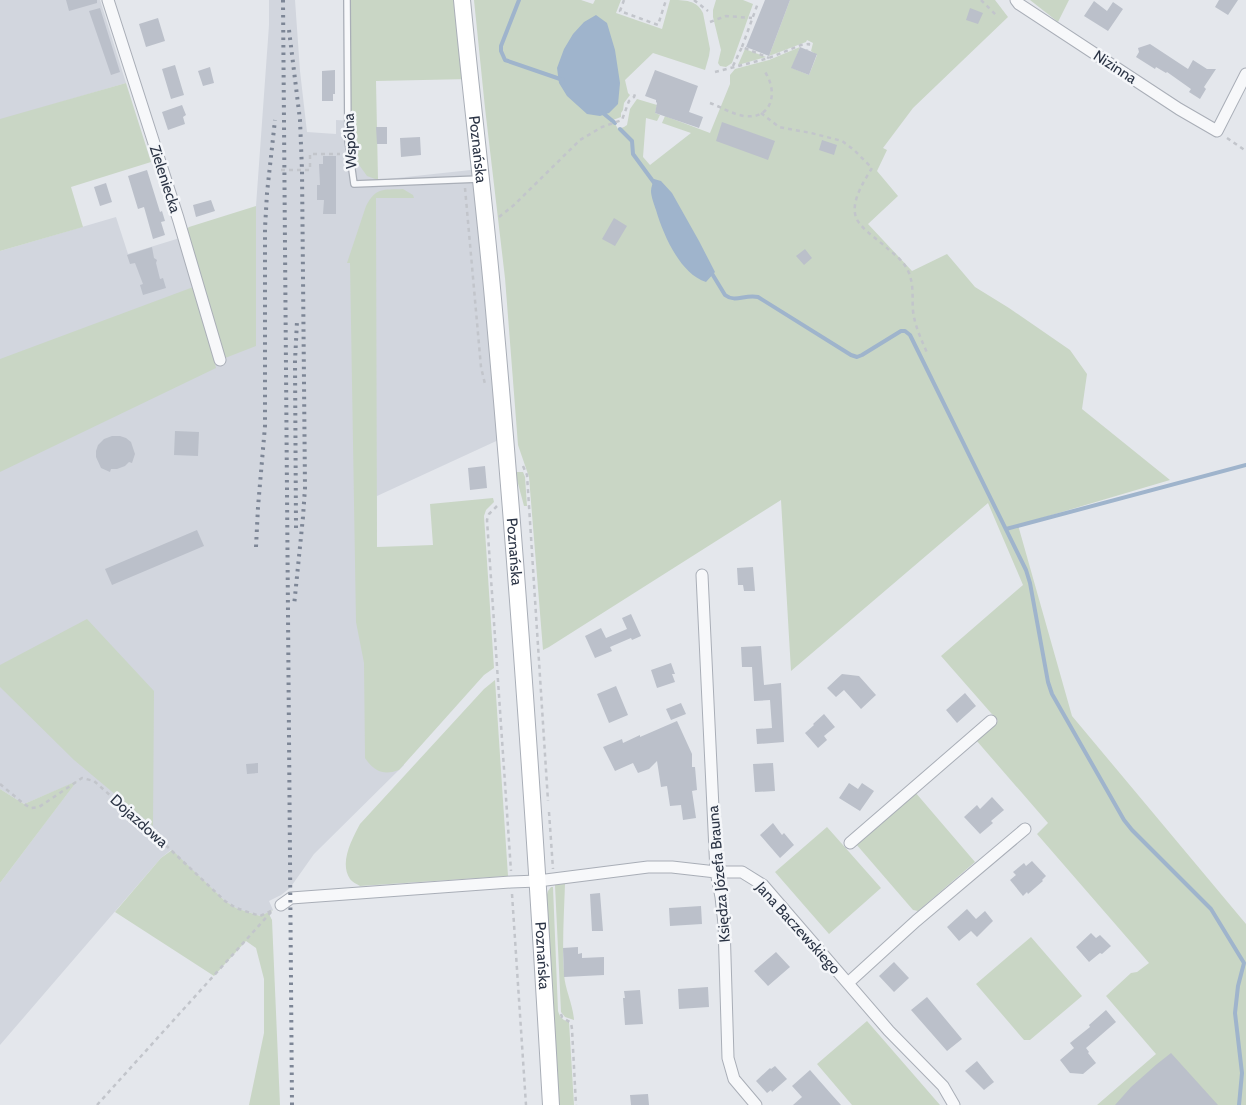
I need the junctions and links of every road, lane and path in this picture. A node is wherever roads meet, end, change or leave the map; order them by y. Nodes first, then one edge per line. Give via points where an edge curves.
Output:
1 (108, 0) edge
2 (347, 0) edge
3 (462, 0) edge
4 (624, 0) edge
5 (666, 0) edge
6 (694, 0) edge
7 (981, 0) edge
8 (1016, 0) edge
9 (758, 2) dead end
10 (708, 12) dead end
11 (996, 15) dead end
12 (752, 18) junction
13 (710, 22) dead end
14 (742, 46) junction
15 (807, 50) dead end
16 (769, 58) junction
17 (733, 68) dead end
18 (715, 72) dead end
19 (765, 72) dead end
20 (1246, 74) edge
21 (636, 90) dead end
22 (710, 102) dead end
23 (761, 113) junction
24 (1217, 131) junction
25 (1246, 151) edge
26 (349, 154) junction
27 (281, 170) dead end
28 (464, 179) junction
29 (481, 179) junction
30 (496, 218) dead end
31 (928, 355) dead end
32 (220, 360) dead end
33 (485, 385) dead end
34 (523, 468) dead end
35 (499, 502) dead end
36 (702, 575) dead end
37 (991, 721) dead end
38 (0, 784) edge
39 (1025, 829) dead end
40 (850, 843) dead end
41 (716, 872) junction
42 (546, 880) junction
43 (511, 882) junction
44 (282, 904) junction
45 (848, 983) junction
46 (560, 1013) dead end
47 (97, 1105) edge
48 (526, 1105) edge
49 (551, 1105) edge
50 (576, 1105) edge
51 (756, 1105) edge
52 (954, 1105) edge

1 - 32 street, Zieleniecka
2 - 26 lane, Wspólna
3 - 29 main road, Poznańska
4 - 5 path via 620,11 658,25
6 - 10 path
7 - 11 path
8 - 24 street, Nizinna
9 - 12 path
12 - 13 path via 726,16
12 - 14 path
14 - 16 path
14 - 17 path
15 - 16 path via 809,44
16 - 18 path
19 - 23 path via 772,84 772,94 768,107
20 - 24 street
21 - 30 path via 622,120 580,140 514,205
22 - 23 path via 743,116
23 - 31 path via 779,127 842,141 872,168 860,189 854,215 904,264 909,273 913,312
24 - 25 path
26 - 27 path via 310,154 310,170
26 - 28 lane, Wspólna via 354,184
28 - 29 lane, Wspólna
28 - 33 path
29 - 42 main road, Poznańska
34 - 42 path via 527,476 532,541
35 - 43 path via 487,520
36 - 41 street, Księdza Józefa Brauna
37 - 40 street
38 - 44 path, Dojazdowa via 31,808 39,807 82,778 94,781 225,901 260,916
39 - 45 street, Jana Baczewskiego
41 - 42 street, Jana Baczewskiego via 648,867
41 - 45 street, Jana Baczewskiego via 742,872 763,885
41 - 51 street, Księdza Józefa Brauna via 724,924 728,1058 734,1079
42 - 43 street, Jana Baczewskiego
42 - 49 main road, Poznańska
43 - 44 street, Jana Baczewskiego
43 - 48 path
44 - 47 path
45 - 52 street, Jana Baczewskiego via 942,1086
46 - 50 path via 571,1023

